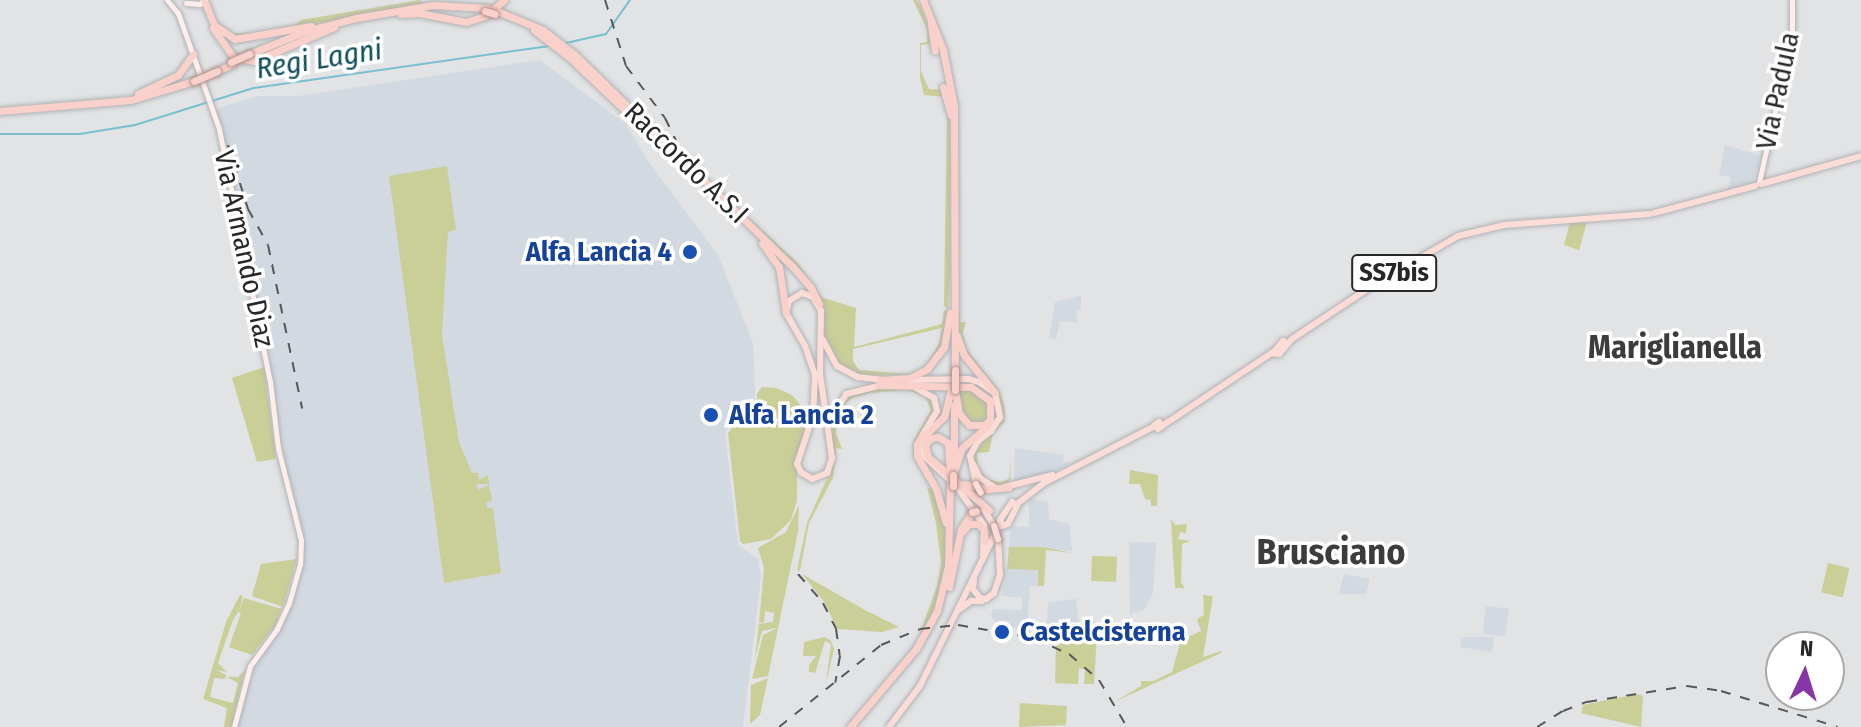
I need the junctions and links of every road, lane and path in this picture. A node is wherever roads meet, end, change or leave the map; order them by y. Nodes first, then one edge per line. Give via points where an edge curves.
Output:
1 (167, 0) edge
2 (457, 0) edge
3 (504, 0) edge
4 (921, 0) edge
5 (1792, 0) edge
6 (195, 1) edge
7 (175, 8) junction
8 (432, 8) junction
9 (419, 9) junction
10 (365, 16) junction
11 (931, 24) junction
12 (340, 25) junction
13 (935, 51) dead end
14 (193, 54) junction
15 (250, 55) junction
16 (572, 56) junction
17 (197, 80) junction
18 (943, 87) dead end
19 (130, 98) junction
20 (0, 109) edge
21 (951, 115) junction
22 (1861, 156) edge
23 (1758, 184) junction
24 (819, 304) junction
25 (786, 313) junction
26 (952, 314) junction
27 (821, 333) junction
28 (958, 381) junction
29 (879, 383) junction
30 (953, 390) junction
31 (995, 393) junction
32 (827, 425) junction
33 (987, 434) junction
34 (922, 436) junction
35 (1078, 465) junction
36 (953, 481) junction
37 (1012, 486) junction
38 (988, 513) junction
39 (997, 525) junction
40 (959, 537) junction
41 (999, 537) junction
42 (985, 541) junction
43 (949, 556) junction
44 (982, 557) junction
45 (947, 592) junction
46 (955, 615) junction
47 (925, 639) junction
48 (234, 727) edge
49 (852, 727) edge
50 (889, 727) edge

1 - 7 main road, Via Armando Diaz
2 - 8 highway
3 - 8 highway via 473,21
4 - 11 highway
4 - 26 highway via 943,50 954,106
5 - 23 main road, Via Padula via 1792,36
6 - 7 main road
6 - 10 highway via 214,25 235,39
6 - 12 highway via 230,53 247,61
7 - 14 main road, Via Armando Diaz
8 - 9 highway
8 - 16 highway, Raccordo A.S.I, bridge via 496,12 540,31
9 - 10 highway
9 - 12 highway
10 - 15 highway via 306,31
11 - 13 highway
11 - 21 highway
12 - 15 highway
14 - 17 main road, Via Armando Diaz
14 - 19 highway via 168,82
15 - 17 highway, bridge
16 - 24 highway, Raccordo A.S.I via 793,267
16 - 25 highway, Raccordo A.S.I via 772,253
17 - 19 highway
17 - 48 main road, Via Armando Diaz via 213,109 270,381 278,448 301,540 298,570 280,624 250,666
18 - 21 highway
19 - 20 highway
21 - 26 highway
22 - 23 main road, SS7bis
23 - 35 main road, SS7bis via 1663,211 1469,232 1436,246 1160,425
24 - 25 main road via 808,294 797,294
24 - 27 main road
25 - 32 main road via 815,375 813,416 797,464 812,479 832,465
26 - 29 highway via 944,347 927,369
26 - 30 highway, bridge
26 - 31 highway via 961,348
27 - 29 main road via 837,366
27 - 32 main road
28 - 29 main road
28 - 31 main road via 979,382
28 - 36 highway via 981,387 996,408 993,421 962,448
29 - 30 highway via 971,387 990,401 990,420 969,425 959,413
29 - 32 main road via 846,394
29 - 34 main road via 923,390 934,398 937,411
30 - 34 highway via 944,417
30 - 36 highway
31 - 33 main road via 1000,417
33 - 37 main road via 974,451 974,468 990,485
33 - 38 main road, bridge via 970,456
34 - 36 main road via 920,448 926,459
34 - 43 highway via 917,456 936,489
35 - 37 main road
35 - 39 main road, SS7bis via 1017,504 1012,502
36 - 36 highway via 928,457 925,445 931,438 948,443
36 - 37 highway via 981,489
36 - 38 highway
36 - 42 main road via 984,525
36 - 43 highway
36 - 45 highway
38 - 39 main road
38 - 40 highway via 974,511
39 - 41 main road, bridge
39 - 44 main road, SS7bis
40 - 42 highway via 975,523 983,528
40 - 45 highway
41 - 44 main road via 999,579 986,599 973,589
41 - 46 main road via 1002,565 996,593 966,604
42 - 44 main road
43 - 47 highway via 940,603
44 - 46 main road, SS7bis
45 - 47 highway
46 - 50 main road, SS7bis via 920,686
47 - 49 highway

